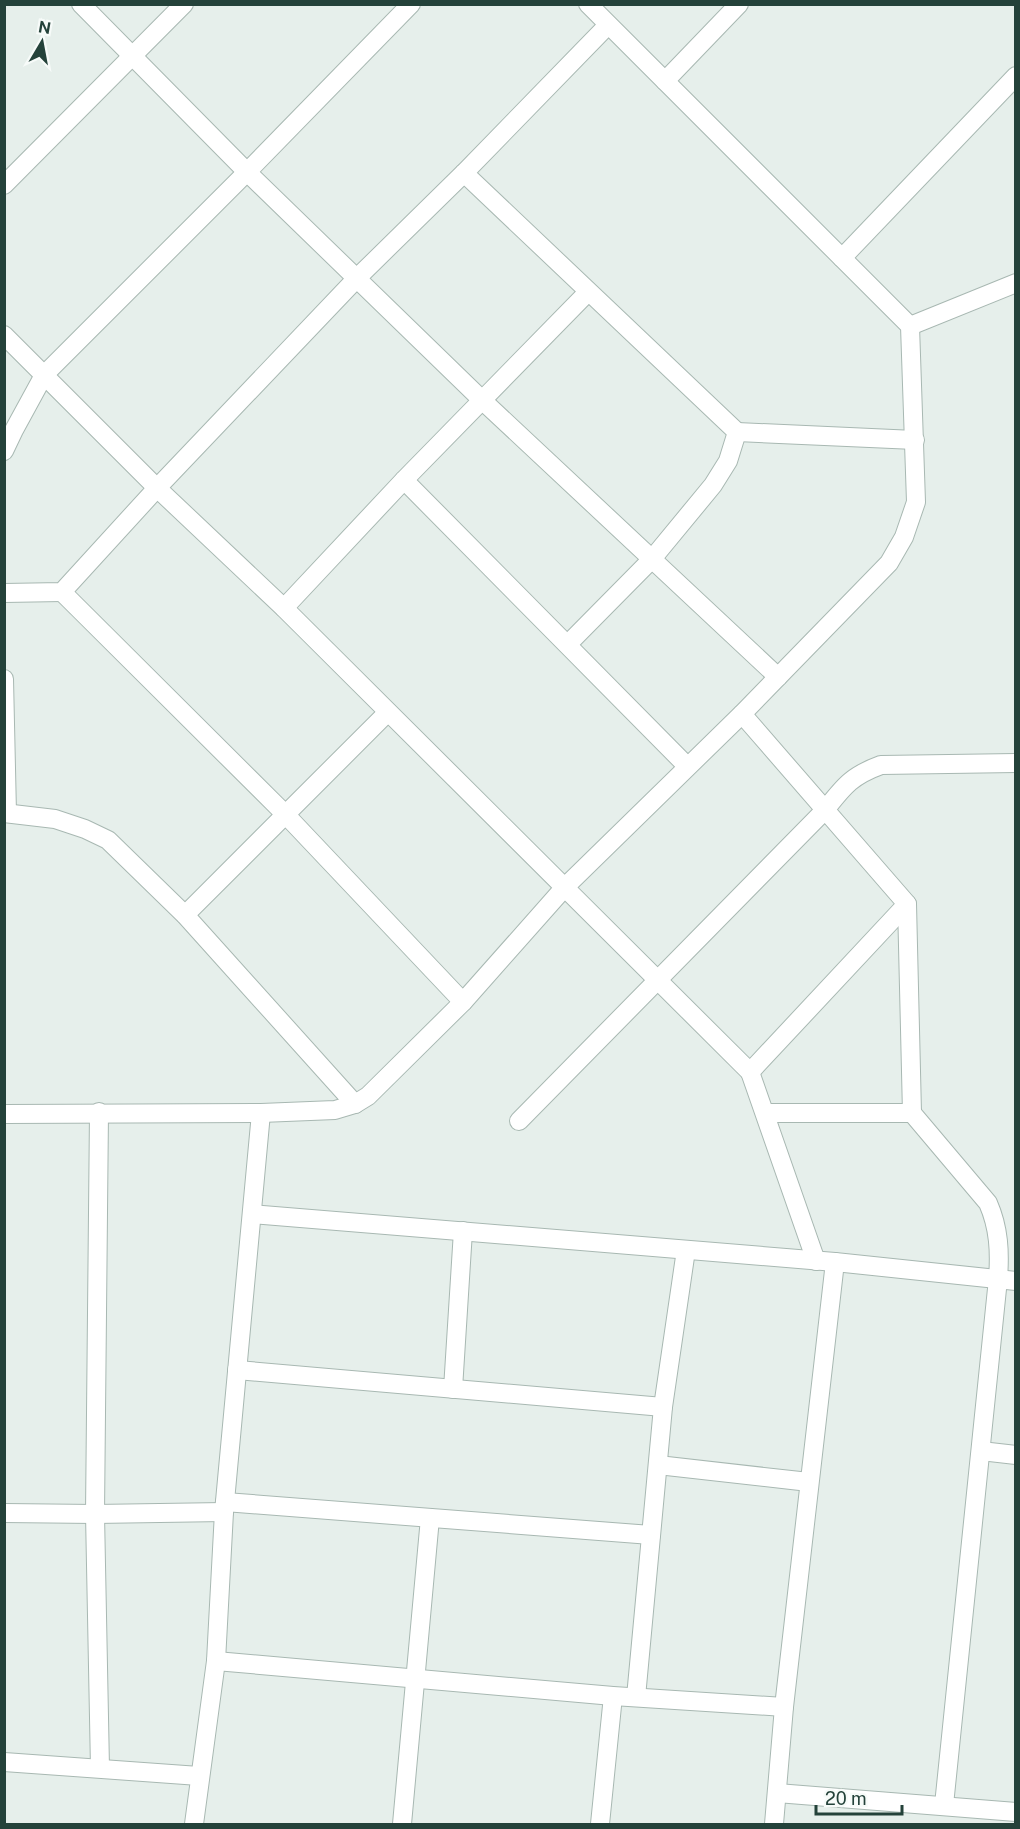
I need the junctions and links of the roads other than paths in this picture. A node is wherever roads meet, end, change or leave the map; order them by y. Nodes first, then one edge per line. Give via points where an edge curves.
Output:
1 (81, 4) edge
2 (184, 4) edge
3 (411, 4) edge
4 (588, 4) edge
5 (739, 4) edge
6 (608, 25) junction
7 (134, 56) junction
8 (1016, 76) edge
9 (665, 81) junction
10 (248, 172) junction
11 (464, 173) junction
12 (4, 186) edge
13 (842, 258) junction
14 (357, 278) junction
15 (1016, 283) edge
16 (588, 292) junction
17 (910, 326) junction
18 (4, 335) edge
19 (44, 375) junction
20 (483, 401) junction
21 (737, 432) junction
22 (915, 440) junction
23 (4, 451) edge
24 (404, 480) junction
25 (157, 488) junction
26 (652, 559) junction
27 (62, 592) junction
28 (4, 593) edge
29 (284, 608) junction
30 (568, 645) junction
31 (778, 677) junction
32 (4, 679) edge
33 (388, 712) junction
34 (742, 714) junction
35 (1016, 763) edge
36 (687, 766) junction
37 (825, 810) junction
38 (6, 813) edge
39 (286, 815) junction
40 (564, 888) junction
41 (907, 904) junction
42 (185, 915) junction
43 (657, 980) junction
44 (463, 1002) junction
45 (750, 1072) junction
46 (355, 1104) junction
47 (99, 1112) junction
48 (261, 1113) junction
49 (765, 1113) junction
50 (912, 1113) junction
51 (4, 1114) edge
52 (519, 1121) dead end
53 (252, 1214) junction
54 (463, 1232) junction
55 (686, 1250) junction
56 (816, 1261) junction
57 (834, 1262) junction
58 (1007, 1280) edge
59 (237, 1370) junction
60 (453, 1389) junction
61 (663, 1407) junction
62 (981, 1451) junction
63 (1016, 1455) edge
64 (658, 1465) junction
65 (809, 1482) junction
66 (224, 1507) junction
67 (4, 1513) edge
68 (95, 1514) junction
69 (430, 1518) junction
70 (651, 1535) junction
71 (216, 1661) junction
72 (415, 1678) junction
73 (613, 1696) junction
74 (636, 1697) junction
75 (784, 1707) junction
76 (4, 1762) edge
77 (100, 1768) junction
78 (199, 1776) junction
79 (777, 1793) junction
80 (944, 1805) junction
81 (1016, 1812) edge
82 (194, 1824) edge
83 (402, 1824) edge
84 (600, 1824) edge
85 (774, 1824) edge

1 - 7 street
2 - 7 street
3 - 10 street
4 - 6 street
5 - 9 street
6 - 9 street
6 - 11 street
7 - 10 street
7 - 12 street
8 - 13 street
9 - 13 street
10 - 14 street
10 - 19 street
11 - 14 street
11 - 16 street
13 - 17 street
14 - 20 street
14 - 25 street
15 - 17 street
16 - 20 street
16 - 21 street
17 - 22 street
18 - 19 street
19 - 23 street
19 - 25 street
20 - 24 street
20 - 26 street
21 - 22 street
21 - 26 street via 728,461 713,485
22 - 31 street via 916,502 904,537 889,563
24 - 29 street
24 - 30 street
25 - 27 street
25 - 29 street
26 - 30 street
26 - 31 street
27 - 28 street
27 - 39 street
29 - 33 street
30 - 36 street
31 - 34 street
32 - 38 street
33 - 39 street
33 - 40 street
34 - 36 street
34 - 37 street
35 - 37 street via 881,765 862,772 845,785
36 - 40 street
37 - 41 street
37 - 43 street
38 - 42 street via 55,819 108,840
39 - 42 street
39 - 44 street
40 - 43 street
40 - 44 street
41 - 45 street
41 - 50 street
42 - 46 street
43 - 45 street
43 - 52 street
44 - 46 street via 368,1096
45 - 49 street
46 - 48 street via 335,1110
47 - 48 street
47 - 51 street
47 - 68 street
48 - 53 street
49 - 50 street
49 - 56 street
50 - 58 street via 988,1203
53 - 54 street
53 - 59 street
54 - 55 street
54 - 60 street
55 - 56 street
55 - 61 street
56 - 57 street
57 - 58 street
57 - 65 street
58 - 62 street
59 - 60 street
59 - 66 street
60 - 61 street
61 - 64 street
62 - 63 street
62 - 80 street
64 - 65 street
64 - 70 street
65 - 75 street
66 - 68 street
66 - 69 street
66 - 71 street
67 - 68 street
68 - 77 street
69 - 70 street
69 - 72 street
70 - 74 street
71 - 72 street
71 - 78 street
72 - 73 street
72 - 83 street
73 - 74 street
73 - 84 street
74 - 75 street
75 - 79 street
76 - 77 street
77 - 78 street
78 - 82 street
79 - 80 street
79 - 85 street
80 - 81 street

